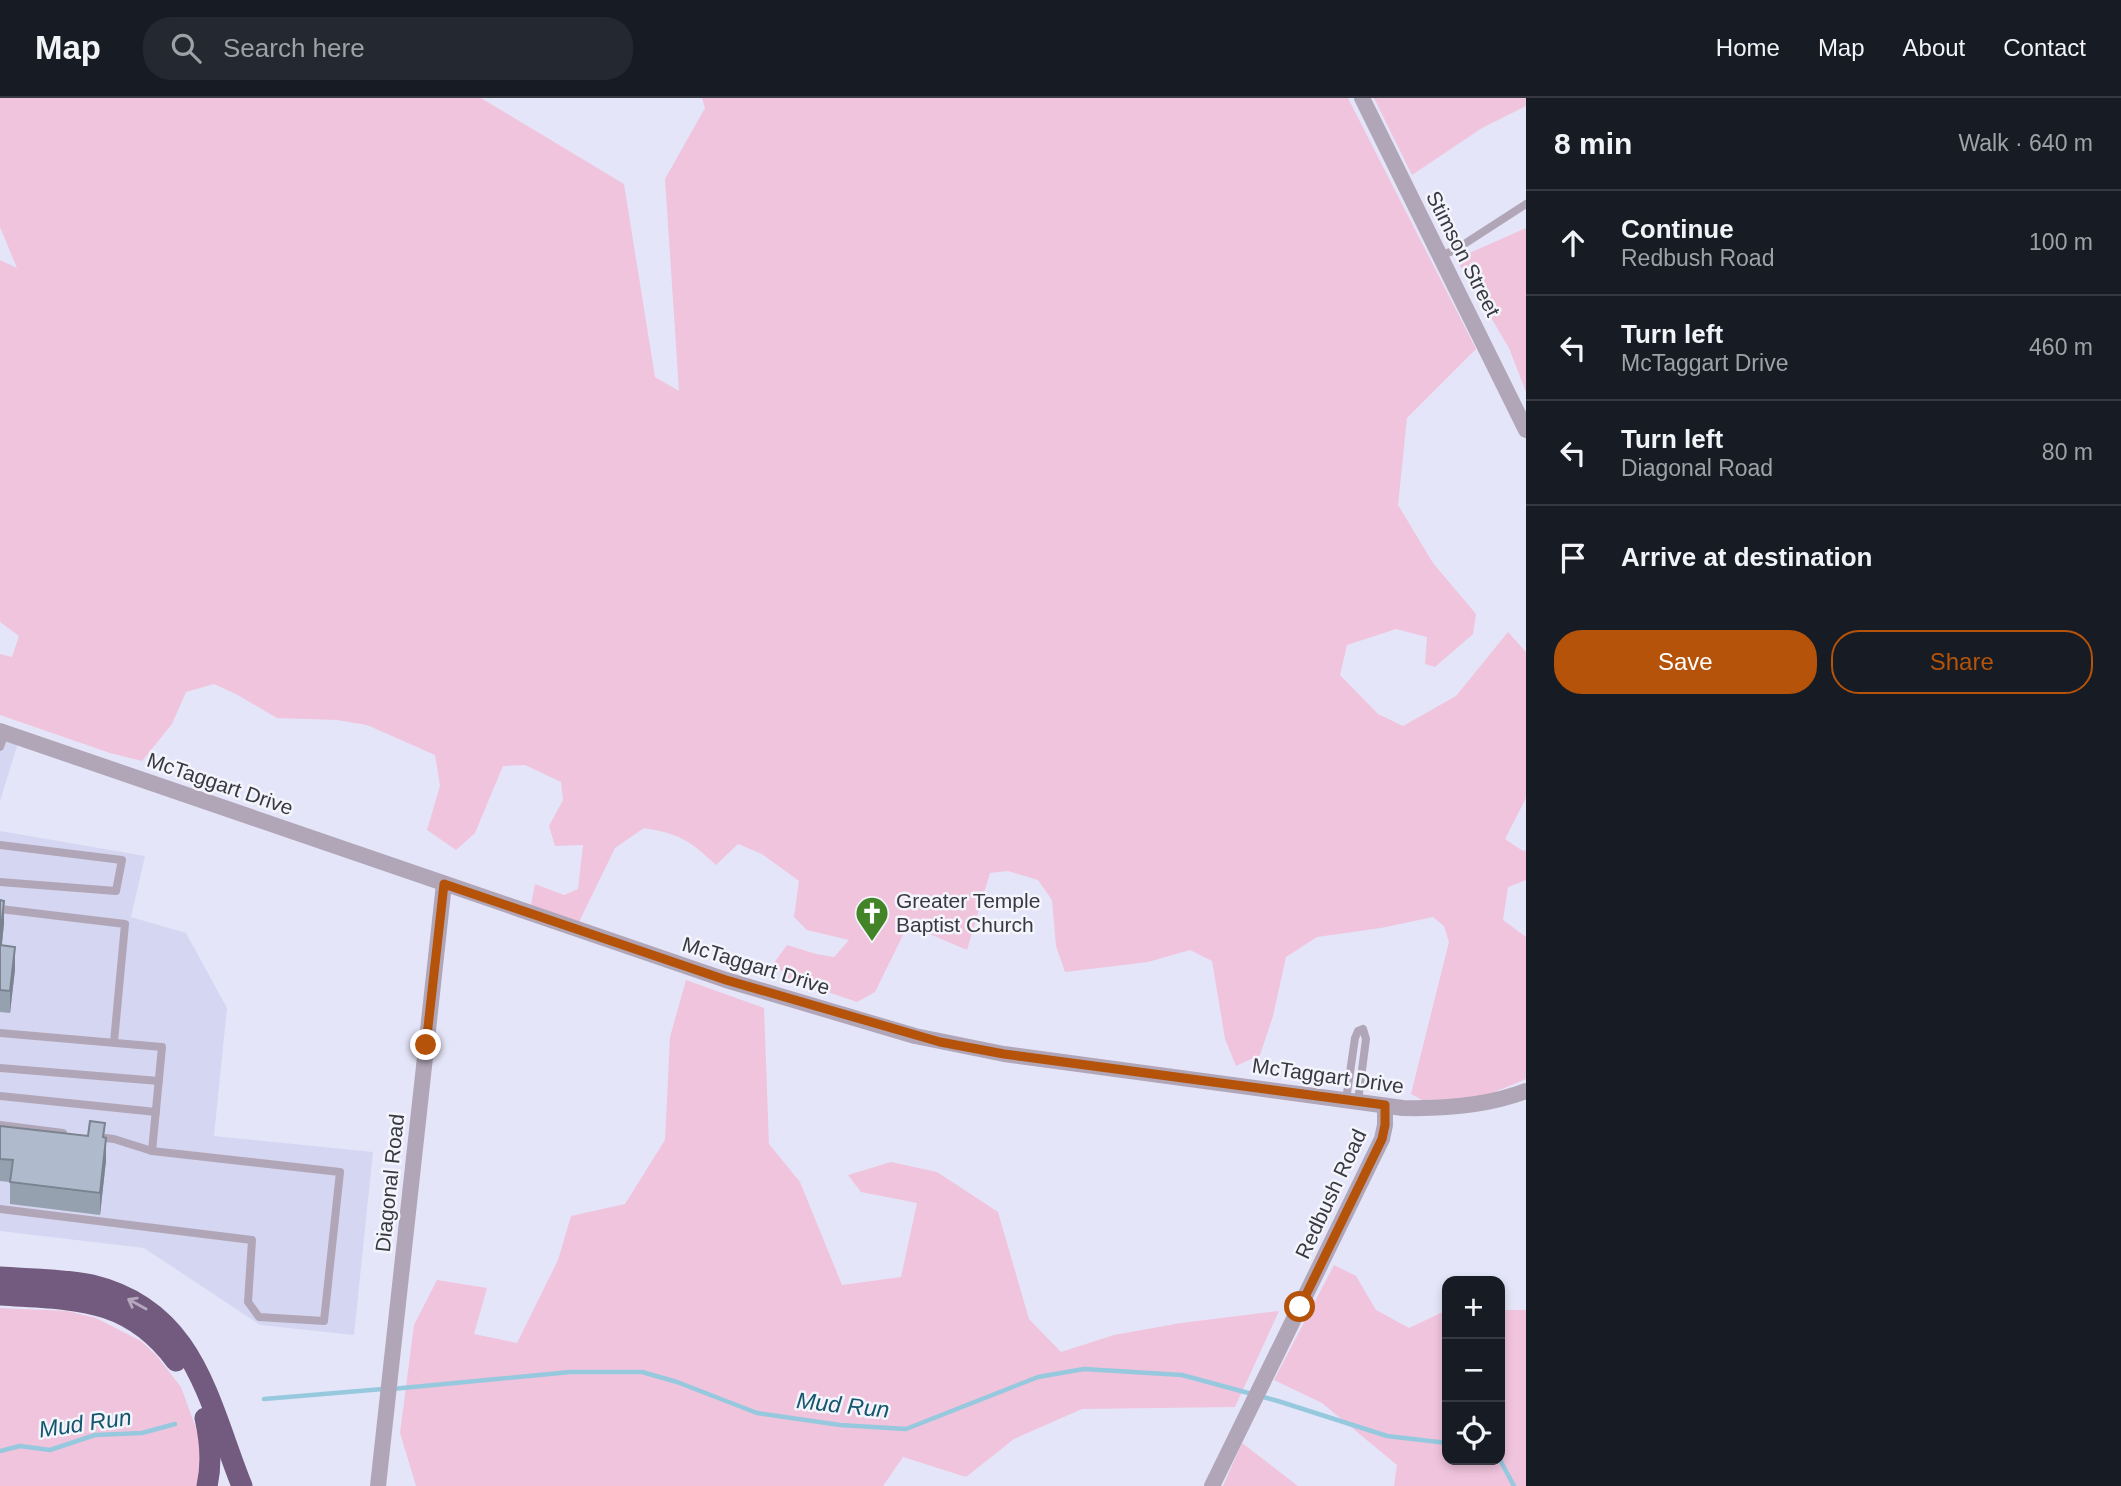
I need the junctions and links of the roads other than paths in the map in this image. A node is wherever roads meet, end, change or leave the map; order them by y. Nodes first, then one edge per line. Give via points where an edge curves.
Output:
1 (1362, 98) edge
2 (1526, 204) edge
3 (1440, 256) junction
4 (1526, 430) edge
5 (2, 737) edge
6 (0, 845) edge
7 (0, 882) edge
8 (444, 884) junction
9 (0, 909) edge
10 (0, 1033) edge
11 (114, 1042) junction
12 (0, 1068) edge
13 (159, 1081) junction
14 (1526, 1091) edge
15 (0, 1096) edge
16 (1352, 1101) junction
17 (1385, 1105) junction
18 (156, 1112) junction
19 (0, 1125) edge
20 (76, 1135) edge
21 (89, 1136) edge
22 (152, 1151) junction
23 (0, 1209) edge
24 (0, 1277) edge
25 (0, 1295) edge
26 (207, 1486) edge
27 (242, 1486) edge
28 (378, 1486) edge
29 (1212, 1486) edge

1 - 3 street, Stimson Street
2 - 3 lane
3 - 4 street, Stimson Street
5 - 8 street, McTaggart Drive
6 - 7 lane via 122,860 116,891
8 - 16 street, McTaggart Drive via 726,980 940,1042
8 - 28 street, Diagonal Road
9 - 11 lane via 125,924
10 - 11 lane
11 - 13 lane via 162,1047
12 - 13 lane
13 - 18 lane
14 - 17 street, McTaggart Drive via 1460,1106
15 - 18 lane
16 - 16 lane via 1355,1038 1363,1029 1366,1039
16 - 17 street, McTaggart Drive
17 - 29 street, Redbush Road via 1382,1139
18 - 22 lane
19 - 20 lane
21 - 22 lane
22 - 23 lane via 340,1172 324,1321 259,1317 248,1302 252,1240
27 -> 24 highway via 201,1377 174,1335 153,1313 91,1285
25 - 26 highway via 89,1302 139,1323 163,1343 202,1407 209,1434

